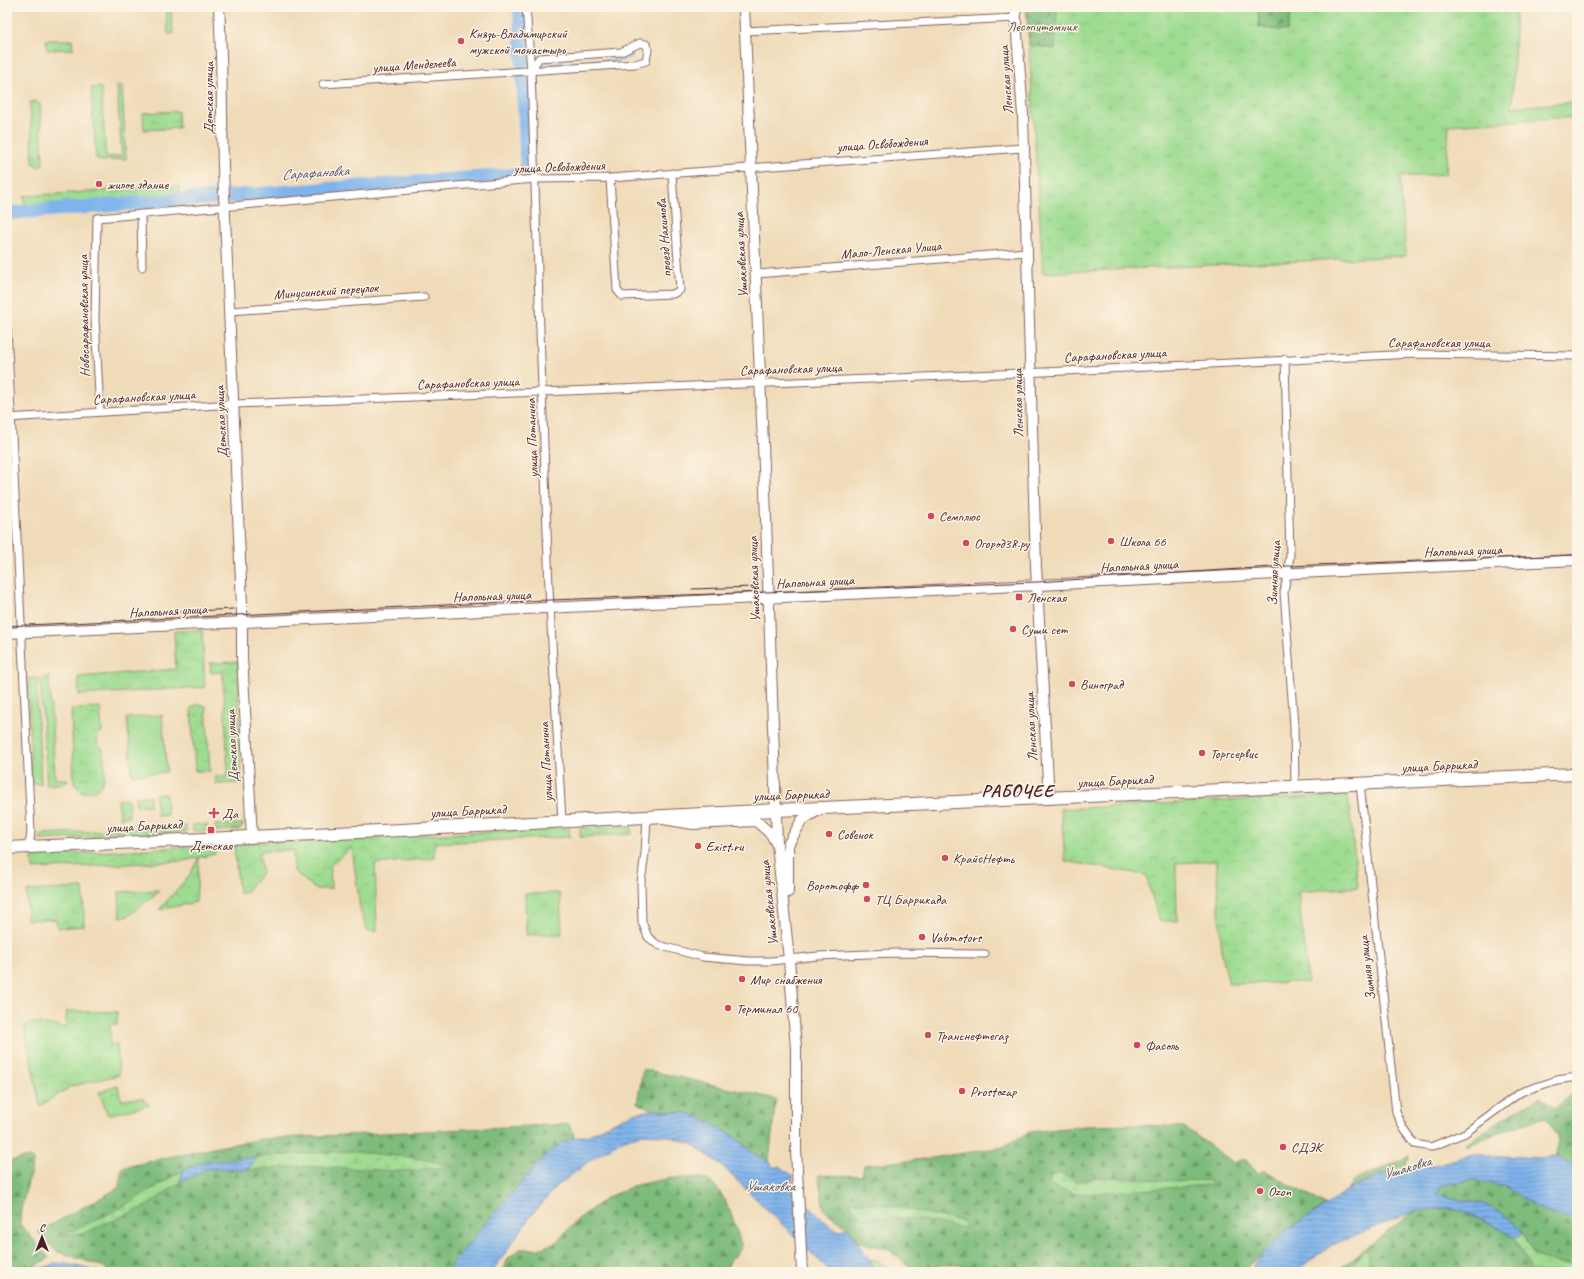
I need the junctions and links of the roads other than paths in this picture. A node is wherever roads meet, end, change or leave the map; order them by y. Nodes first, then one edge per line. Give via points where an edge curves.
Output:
1 (219, 7) edge
2 (526, 7) edge
3 (744, 7) edge
4 (1015, 7) edge
5 (1016, 18) junction
6 (745, 31) junction
7 (531, 71) junction
8 (323, 84) dead end
9 (1023, 148) junction
10 (751, 167) junction
11 (672, 173) junction
12 (610, 178) junction
13 (535, 179) junction
14 (225, 206) junction
15 (141, 214) junction
16 (97, 218) joint
17 (1027, 252) junction
18 (142, 266) dead end
19 (757, 274) junction
20 (424, 297) dead end
21 (230, 311) junction
22 (7, 328) edge
23 (7, 332) edge
24 (1577, 356) edge
25 (1285, 359) junction
26 (1032, 372) junction
27 (760, 384) junction
28 (544, 393) junction
29 (234, 404) junction
30 (100, 412) junction
31 (9, 418) edge
32 (1577, 560) edge
33 (1286, 573) junction
34 (1037, 585) junction
35 (768, 598) junction
36 (550, 608) junction
37 (242, 621) junction
38 (21, 632) junction
39 (7, 633) edge
40 (1577, 774) edge
41 (1360, 784) junction
42 (1295, 787) junction
43 (1049, 799) junction
44 (822, 808) junction
45 (777, 810) junction
46 (647, 817) junction
47 (562, 821) junction
48 (252, 836) junction
49 (777, 844) junction
50 (29, 847) junction
51 (7, 848) edge
52 (985, 954) dead end
53 (789, 960) junction
54 (1577, 1077) edge
55 (802, 1272) edge

1 - 14 street, Детская улица via 223,67
2 - 7 street, улица Потанина
3 - 6 street, Ушаковская улица
4 - 5 street, Ленская улица
5 - 6 street
5 - 9 street, Ленская улица
6 - 10 street, Ушаковская улица
7 - 7 street, улица Менделеева via 635,64 646,61 648,50 646,44 640,43 620,52 539,58
7 - 8 street, улица Менделеева
7 - 13 street, улица Потанина
9 - 10 street, улица Освобождения
9 - 17 street, Ленская улица
10 - 11 street, улица Освобождения
10 - 19 street, Ушаковская улица
11 - 12 street, улица Освобождения
11 - 12 street, проезд Нахимова via 680,290 673,294 622,296 617,290
12 - 13 street, улица Освобождения
13 - 14 street, улица Освобождения
13 - 28 street, улица Потанина
14 - 15 street, улица Освобождения
14 - 21 street, Детская улица
15 - 16 street, улица Освобождения
15 - 18 street
16 - 30 street, Новосарафановская улица via 95,319
17 - 19 street, Мало-Ленская Улица
17 - 26 street, Ленская улица
19 - 27 street, Ушаковская улица
20 - 21 street, Минусинский переулок
21 - 29 street, Детская улица
22 - 23 street
23 - 31 street
24 - 25 street, Сарафановская улица via 1414,354
25 - 26 street, Сарафановская улица
25 - 33 street, Зимняя улица via 1290,553
26 - 27 street, Сарафановская улица
26 - 34 street, Ленская улица
27 - 28 street, Сарафановская улица
27 - 35 street, Ушаковская улица
28 - 29 street, Сарафановская улица
28 - 36 street, улица Потанина
29 - 30 street, Сарафановская улица
29 - 37 street, Детская улица
30 - 31 street, Сарафановская улица
31 - 38 street
32 - 33 street, Напольная улица
33 - 34 street, Напольная улица
33 - 42 street, Зимняя улица via 1284,592 1294,725
34 - 35 street, Напольная улица
34 - 43 street, Ленская улица
35 - 36 street, Напольная улица
35 - 45 street, Ушаковская улица
36 - 37 street, Напольная улица
36 - 47 street, улица Потанина
37 - 38 street, Напольная улица
37 - 48 street, Детская улица
38 - 39 street, Напольная улица
38 - 50 street via 31,832
40 - 41 main road, улица Баррикад
41 - 42 main road, улица Баррикад
41 - 54 street, Зимняя улица via 1396,1112 1415,1144 1431,1147 1464,1133 1521,1092 1557,1080
42 - 43 main road, улица Баррикад
43 - 44 main road, улица Баррикад
44 - 45 main road, улица Баррикад
44 - 53 street via 802,820 788,845
45 - 46 main road, улица Баррикад
45 - 49 street, Ушаковская улица
46 - 47 main road, улица Баррикад
46 - 49 street via 693,824 756,821 771,834
46 - 53 street via 641,911 648,937 658,945 703,957 748,961
47 - 48 main road, улица Баррикад
48 - 50 main road, улица Баррикад
49 - 53 street, Ушаковская улица
50 - 51 main road, улица Баррикад
52 - 53 street via 895,952
53 - 55 street, Ушаковская улица via 796,1048 796,1149

